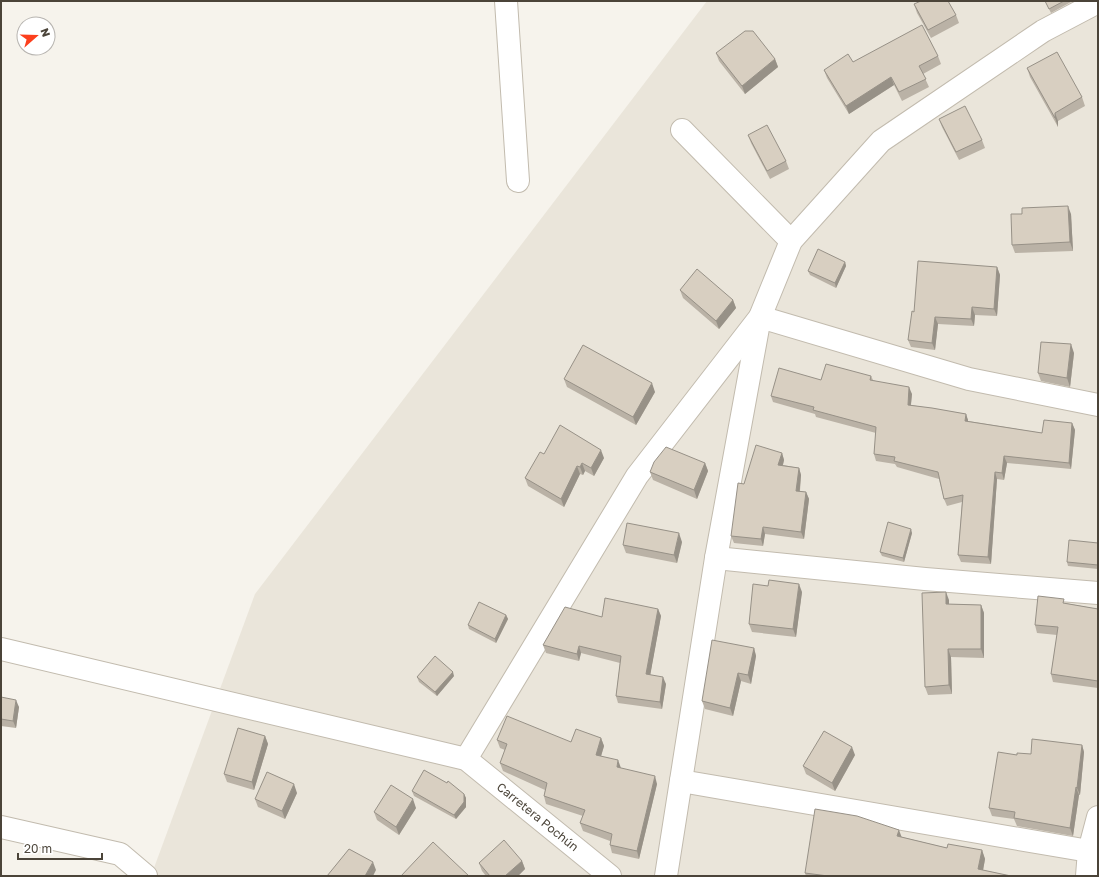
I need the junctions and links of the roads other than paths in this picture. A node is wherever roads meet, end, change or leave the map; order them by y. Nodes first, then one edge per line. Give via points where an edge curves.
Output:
1 (506, 1) edge
2 (1098, 2) edge
3 (682, 130) dead end
4 (518, 181) dead end
5 (791, 241) junction
6 (760, 317) junction
7 (1098, 405) edge
8 (716, 558) junction
9 (1098, 593) edge
10 (1, 649) edge
11 (466, 759) junction
12 (681, 781) junction
13 (1098, 817) edge
14 (1, 827) edge
15 (1089, 851) junction
16 (146, 876) edge
17 (610, 876) edge
18 (666, 876) edge
19 (1087, 876) edge

1 - 4 street
2 - 5 street via 1043,31 881,141
3 - 5 street
5 - 6 street
6 - 7 street via 969,379
6 - 8 street
6 - 11 street via 637,476
8 - 9 street
8 - 12 street
10 - 11 street
11 - 17 street, Carretera Pochún
12 - 15 street
12 - 18 street
13 - 15 street
14 - 16 street via 120,854
15 - 19 street

